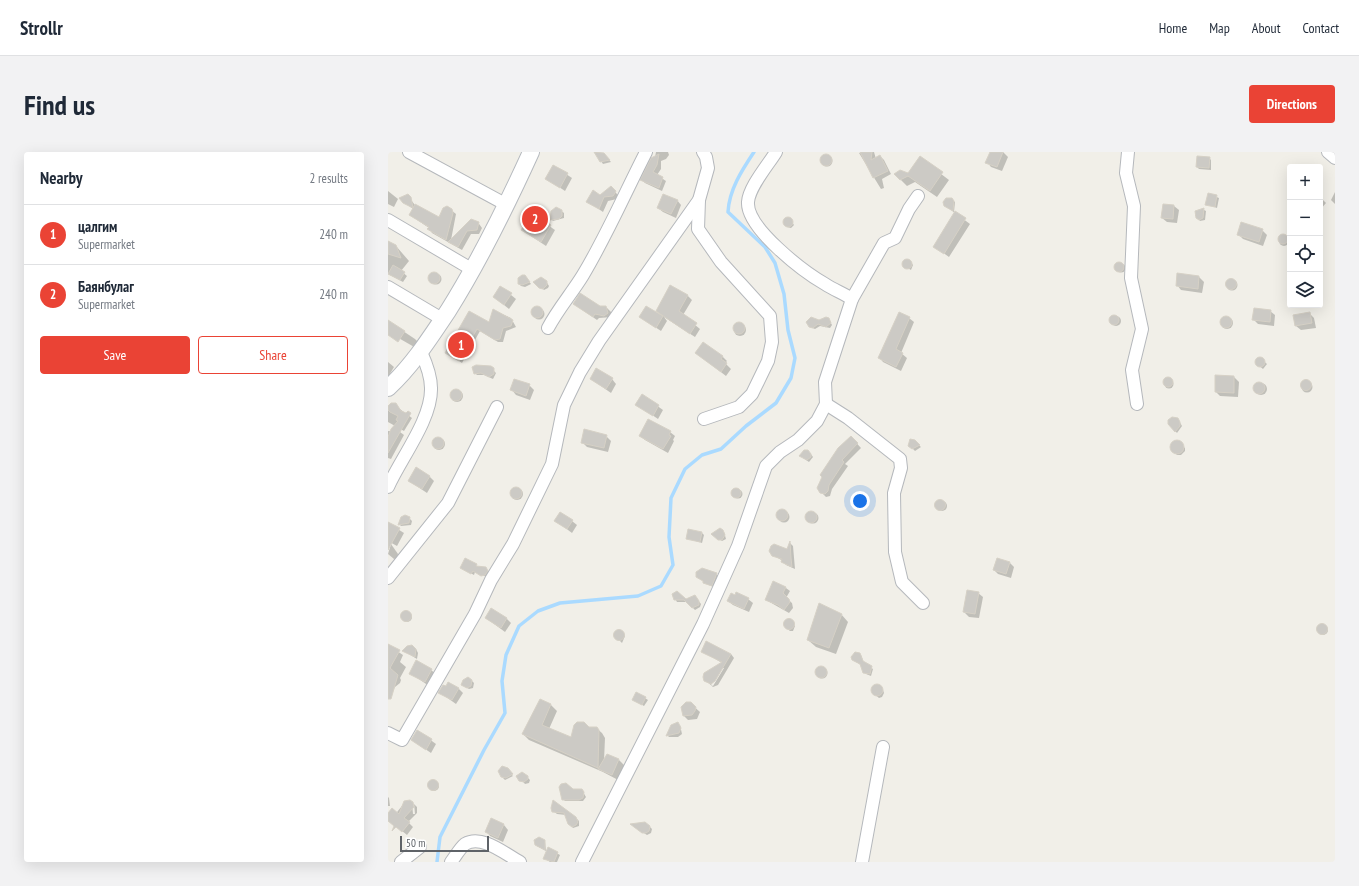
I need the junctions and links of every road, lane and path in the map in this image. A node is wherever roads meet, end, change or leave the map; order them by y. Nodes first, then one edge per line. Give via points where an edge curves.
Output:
1 (410, 152) edge
2 (531, 152) edge
3 (646, 152) edge
4 (703, 152) edge
5 (776, 152) edge
6 (1128, 152) edge
7 (1328, 152) edge
8 (1335, 158) edge
9 (918, 196) dead end
10 (699, 200) junction
11 (506, 205) junction
12 (388, 220) edge
13 (473, 270) junction
14 (388, 287) edge
15 (852, 299) junction
16 (442, 319) junction
17 (548, 328) dead end
18 (421, 352) junction
19 (389, 385) edge
20 (826, 404) junction
21 (1137, 404) dead end
22 (497, 407) dead end
23 (704, 419) dead end
24 (388, 486) edge
25 (388, 578) edge
26 (923, 603) dead end
27 (388, 732) edge
28 (883, 747) dead end
29 (420, 847) dead end
30 (401, 862) edge
31 (451, 862) edge
32 (520, 862) edge
33 (582, 862) edge
34 (862, 862) edge

1 - 11 street
2 - 11 street
3 - 17 street via 596,253
4 - 10 street via 708,168
5 - 15 street via 750,192 750,216 760,230 791,259 826,285
6 - 21 street via 1126,173 1134,206 1131,278 1142,329 1132,370
7 - 8 street
9 - 15 street via 895,238 884,243
10 - 23 street via 698,229 721,262 770,316 772,342 768,361 752,394 739,407
10 - 27 street via 580,372 564,405 552,464 475,614 402,740
11 - 13 street
12 - 13 street
13 - 16 street
14 - 16 street
15 - 20 street via 825,382
16 - 18 street
18 - 19 street
18 - 24 street via 430,380 430,401 424,418
20 - 26 street via 900,459 901,468 894,493 894,552 902,582
20 - 33 street via 817,422 766,466 738,546 702,624
22 - 25 street via 448,503
28 - 34 street
29 - 30 street
31 - 32 street via 464,845 485,842

